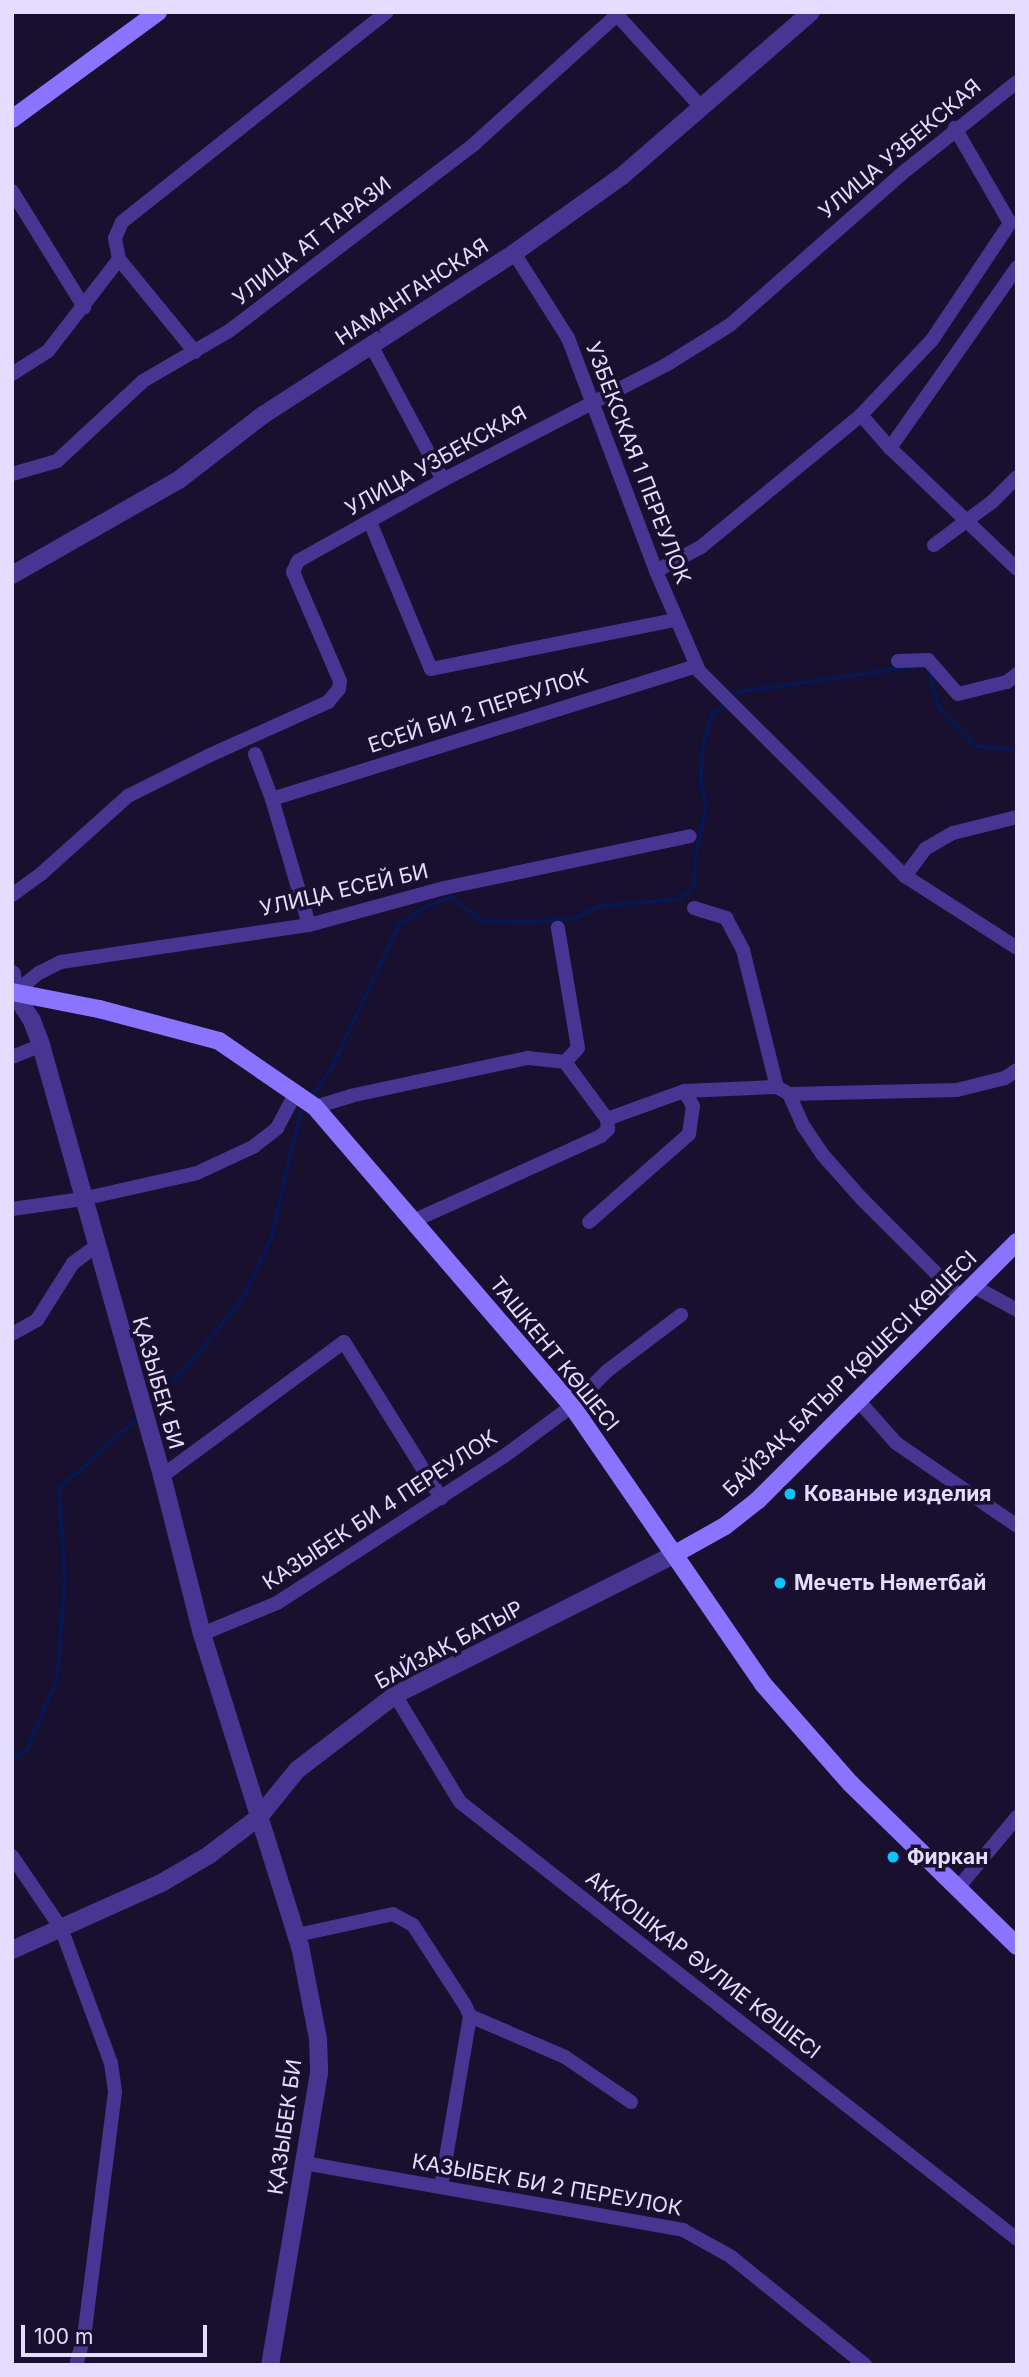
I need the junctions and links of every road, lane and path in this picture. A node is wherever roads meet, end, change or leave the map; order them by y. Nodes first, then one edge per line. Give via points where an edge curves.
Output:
1 (387, 12) edge
2 (811, 12) edge
3 (153, 14) edge
4 (618, 14) edge
5 (1017, 82) edge
6 (702, 108) junction
7 (12, 119) edge
8 (955, 128) junction
9 (12, 191) edge
10 (514, 253) junction
11 (119, 259) junction
12 (1017, 267) edge
13 (84, 307) junction
14 (371, 345) junction
15 (195, 352) junction
16 (12, 374) edge
17 (593, 400) junction
18 (861, 415) junction
19 (890, 448) junction
20 (12, 474) edge
21 (1017, 477) edge
22 (443, 480) junction
23 (967, 521) junction
24 (370, 522) junction
25 (934, 545) dead end
26 (1017, 569) edge
27 (656, 571) junction
28 (12, 575) edge
29 (675, 620) junction
30 (898, 662) dead end
31 (696, 666) junction
32 (1017, 674) edge
33 (255, 754) dead end
34 (272, 799) junction
35 (1017, 817) edge
36 (690, 836) dead end
37 (905, 876) junction
38 (12, 895) edge
39 (694, 908) dead end
40 (309, 925) junction
41 (558, 928) dead end
42 (1017, 948) edge
43 (12, 974) edge
44 (13, 992) edge
45 (41, 1045) junction
46 (12, 1057) edge
47 (565, 1062) junction
48 (1017, 1070) edge
49 (783, 1090) junction
50 (684, 1091) junction
51 (295, 1094) junction
52 (315, 1107) junction
53 (607, 1119) junction
54 (82, 1199) junction
55 (12, 1209) edge
56 (413, 1221) junction
57 (589, 1222) dead end
58 (1017, 1242) edge
59 (95, 1247) junction
60 (967, 1291) junction
61 (1017, 1310) edge
62 (681, 1315) dead end
63 (12, 1334) edge
64 (857, 1399) junction
65 (572, 1406) junction
66 (162, 1476) junction
67 (441, 1497) junction
68 (1017, 1526) edge
69 (675, 1554) junction
70 (202, 1634) junction
71 (396, 1695) junction
72 (260, 1817) junction
73 (1017, 1817) edge
74 (12, 1856) edge
75 (957, 1889) junction
76 (61, 1928) junction
77 (297, 1935) junction
78 (1017, 1946) edge
79 (12, 1950) edge
80 (470, 2016) junction
81 (631, 2102) dead end
82 (304, 2163) junction
83 (440, 2187) junction
84 (1017, 2239) edge
85 (76, 2365) edge
86 (270, 2365) edge
87 (865, 2365) edge

1 - 11 street via 122,222 115,238
2 - 6 street, НАМАНГАНСКАЯ
3 - 7 main road
4 - 6 street
4 - 15 street, УЛИЦА АТ ТАРАЗИ via 473,145
5 - 8 street, УЛИЦА УЗБЕКСКАЯ
6 - 10 street, НАМАНГАНСКАЯ via 622,176
8 - 17 street, УЛИЦА УЗБЕКСКАЯ via 730,325 666,365
8 - 18 street via 1010,223 932,340
9 - 13 street
10 - 14 street, НАМАНГАНСКАЯ
10 - 17 street, УЗБЕКСКАЯ 1 ПЕРЕУЛОК via 568,338
11 - 13 street
11 - 15 street
12 - 19 street
13 - 16 street via 48,351
14 - 22 street
14 - 28 street, НАМАНГАНСКАЯ via 263,415 180,479
15 - 20 street, УЛИЦА АТ ТАРАЗИ via 143,381 57,461
17 - 22 street, УЛИЦА УЗБЕКСКАЯ
17 - 27 street, УЗБЕКСКАЯ 1 ПЕРЕУЛОК
18 - 19 street
18 - 27 street via 701,547
19 - 23 street
21 - 23 street
22 - 24 street, УЛИЦА УЗБЕКСКАЯ
23 - 25 street
23 - 26 street
24 - 29 street via 430,669
24 - 38 street, УЛИЦА УЗБЕКСКАЯ via 299,561 293,572 340,681 328,702 128,796
27 - 29 street, УЗБЕКСКАЯ 1 ПЕРЕУЛОК
29 - 31 street, УЗБЕКСКАЯ 1 ПЕРЕУЛОК
30 - 32 street via 928,660 958,694 1007,682
31 - 34 street, ЕСЕЙ БИ 2 ПЕРЕУЛОК
31 - 37 street, УЗБЕКСКАЯ 1 ПЕРЕУЛОК
33 - 34 street
34 - 40 street
35 - 37 street via 953,833 925,849
36 - 40 street, УЛИЦА ЕСЕЙ БИ via 444,888
37 - 42 street
39 - 49 street via 726,918 743,950
40 - 44 street, УЛИЦА ЕСЕЙ БИ via 61,962
41 - 47 street via 578,1048
43 - 44 street
44 - 45 street, ҚАЗЫБЕК БИ
44 - 51 main road, ТАШКЕНТ КӨШЕСІ via 219,1041
45 - 46 street
45 - 54 street, ҚАЗЫБЕК БИ
47 - 52 street via 528,1058
47 - 53 street
48 - 49 street via 1005,1078 957,1090
49 - 50 street
49 - 60 street via 822,1154 862,1199
50 - 53 street
50 - 57 street via 693,1106 689,1134
51 - 52 main road, ТАШКЕНТ КӨШЕСІ
51 - 54 street via 277,1128 253,1147 197,1173
52 - 56 main road, ТАШКЕНТ КӨШЕСІ
53 - 56 street via 608,1129 601,1136
54 - 55 street
54 - 59 street, ҚАЗЫБЕК БИ
56 - 65 main road, ТАШКЕНТ КӨШЕСІ
58 - 60 main road, БАЙЗАҚ БАТЫР ҚӨШЕСІ КӨШЕСІ
59 - 63 street via 73,1263 37,1320
59 - 66 street, ҚАЗЫБЕК БИ
60 - 61 street
60 - 64 main road, БАЙЗАҚ БАТЫР ҚӨШЕСІ КӨШЕСІ
62 - 65 street, КАЗЫБЕК БИ 4 ПЕРЕУЛОК via 607,1371
64 - 68 street via 896,1443
64 - 69 main road, БАЙЗАҚ БАТЫР ҚӨШЕСІ КӨШЕСІ via 758,1500 725,1526
65 - 67 street, КАЗЫБЕК БИ 4 ПЕРЕУЛОК
65 - 69 main road, ТАШКЕНТ КӨШЕСІ
66 - 67 street via 344,1342
66 - 70 street, ҚАЗЫБЕК БИ
67 - 70 street, КАЗЫБЕК БИ 4 ПЕРЕУЛОК via 277,1603
69 - 71 street, БАЙЗАҚ БАТЫР
69 - 75 main road, ТАШКЕНТ КӨШЕСІ via 762,1684 850,1783
70 - 72 street, ҚАЗЫБЕК БИ
71 - 72 street, БАЙЗАҚ БАТЫР via 297,1770
71 - 84 street, АҚҚОШҚАР ӘУЛИЕ КӨШЕСІ via 460,1802
72 - 76 street, БАЙЗАҚ БАТЫР via 163,1882
72 - 77 street, ҚАЗЫБЕК БИ
73 - 75 street
74 - 76 street
75 - 78 main road, ТАШКЕНТ КӨШЕСІ
76 - 79 street, БАЙЗАҚ БАТЫР
76 - 85 street via 111,2063 115,2092 84,2337
77 - 80 street via 393,1914 413,1925
77 - 82 street, ҚАЗЫБЕК БИ via 318,2039 319,2073
80 - 81 street via 565,2057
80 - 83 street
82 - 83 street, КАЗЫБЕК БИ 2 ПЕРЕУЛОК
82 - 86 street, ҚАЗЫБЕК БИ
83 - 87 street, КАЗЫБЕК БИ 2 ПЕРЕУЛОК via 683,2230 730,2256

